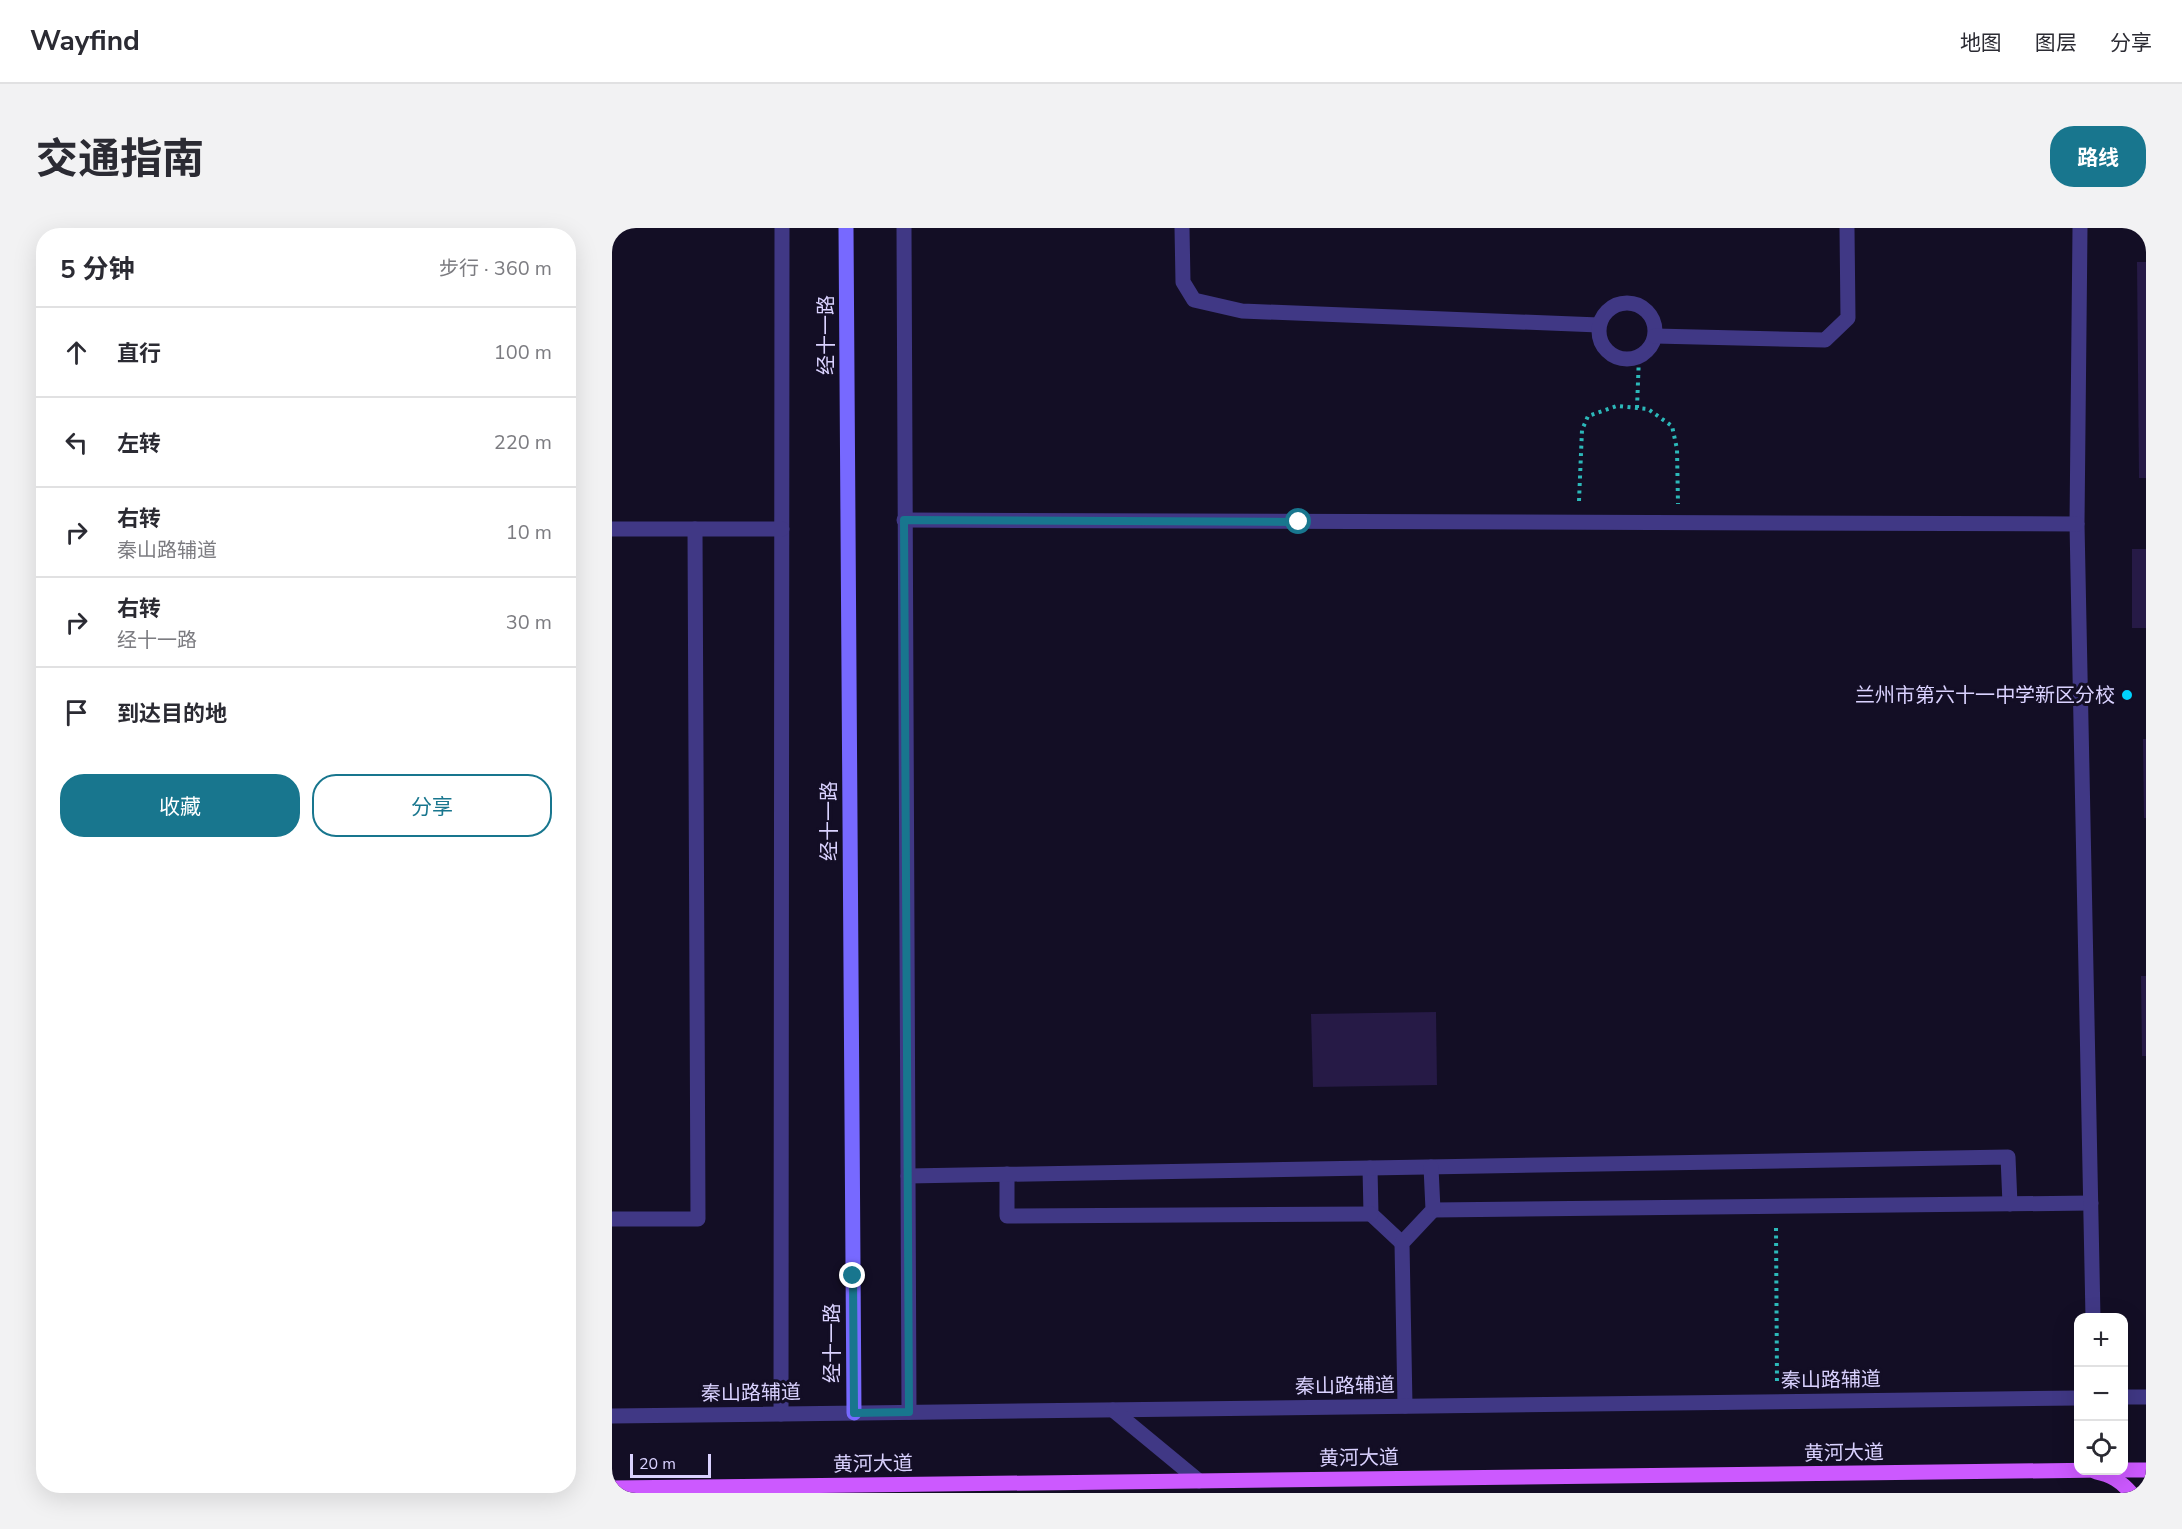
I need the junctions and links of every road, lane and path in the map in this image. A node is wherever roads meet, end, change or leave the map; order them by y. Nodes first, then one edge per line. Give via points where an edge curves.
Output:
1 (782, 228) edge
2 (846, 228) edge
3 (904, 228) edge
4 (1182, 228) edge
5 (1847, 228) edge
6 (2080, 228) edge
7 (1599, 325) junction
8 (1655, 336) junction
9 (1639, 356) junction
10 (1637, 408) junction
11 (904, 520) junction
12 (1578, 523) junction
13 (1678, 523) junction
14 (2077, 524) junction
15 (612, 529) edge
16 (695, 529) junction
17 (782, 529) junction
18 (1431, 1167) junction
19 (1370, 1168) junction
20 (1007, 1174) junction
21 (908, 1176) junction
22 (2091, 1203) junction
23 (2010, 1204) junction
24 (1776, 1206) junction
25 (1433, 1210) junction
26 (1371, 1215) junction
27 (612, 1219) edge
28 (1402, 1243) junction
29 (2093, 1313) edge
30 (2128, 1397) edge
31 (2146, 1397) edge
32 (2074, 1398) edge
33 (1778, 1401) junction
34 (1406, 1406) junction
35 (1113, 1410) junction
36 (909, 1412) junction
37 (854, 1413) junction
38 (781, 1414) junction
39 (612, 1416) edge
40 (2128, 1470) edge
41 (2146, 1470) edge
42 (2074, 1471) edge
43 (2109, 1475) edge
44 (1199, 1481) junction
45 (612, 1488) edge
46 (2131, 1493) edge

1 - 17 street
2 - 37 street, 经十一路
3 - 11 street
4 - 7 street via 1183,282 1194,300 1242,311
5 - 8 street via 1848,318 1825,340
6 - 14 street
7 - 8 street via 1609,309 1627,302 1646,309 1655,326
7 - 9 street via 1606,350 1622,359
8 - 9 street via 1647,351
9 - 10 path
10 - 12 path via 1617,406 1588,416 1582,430
10 - 13 path via 1648,409 1672,426 1677,449
11 - 12 street
11 - 21 street
12 - 13 street
13 - 14 street
14 - 22 street
15 - 16 street
16 - 17 street
16 - 27 street via 698,1219
17 - 38 street
18 - 19 street
18 - 23 street via 2008,1157
18 - 25 street
19 - 20 street
19 - 26 street
20 - 21 street
20 - 26 street via 1007,1216
21 - 36 street
22 - 23 street
22 - 29 street
23 - 24 street
24 - 25 street
24 - 33 path
25 - 28 street
26 - 28 street
28 - 34 street
30 - 31 street
32 - 33 street, 秦山路辅道
33 - 34 street, 秦山路辅道
34 - 35 street, 秦山路辅道
35 - 36 street, 秦山路辅道
35 - 44 street
36 - 37 street, 秦山路辅道
37 - 38 street, 秦山路辅道
38 - 39 street, 秦山路辅道
40 - 41 main road
42 - 44 main road, 黄河大道
43 - 46 main road
44 - 45 main road, 黄河大道

